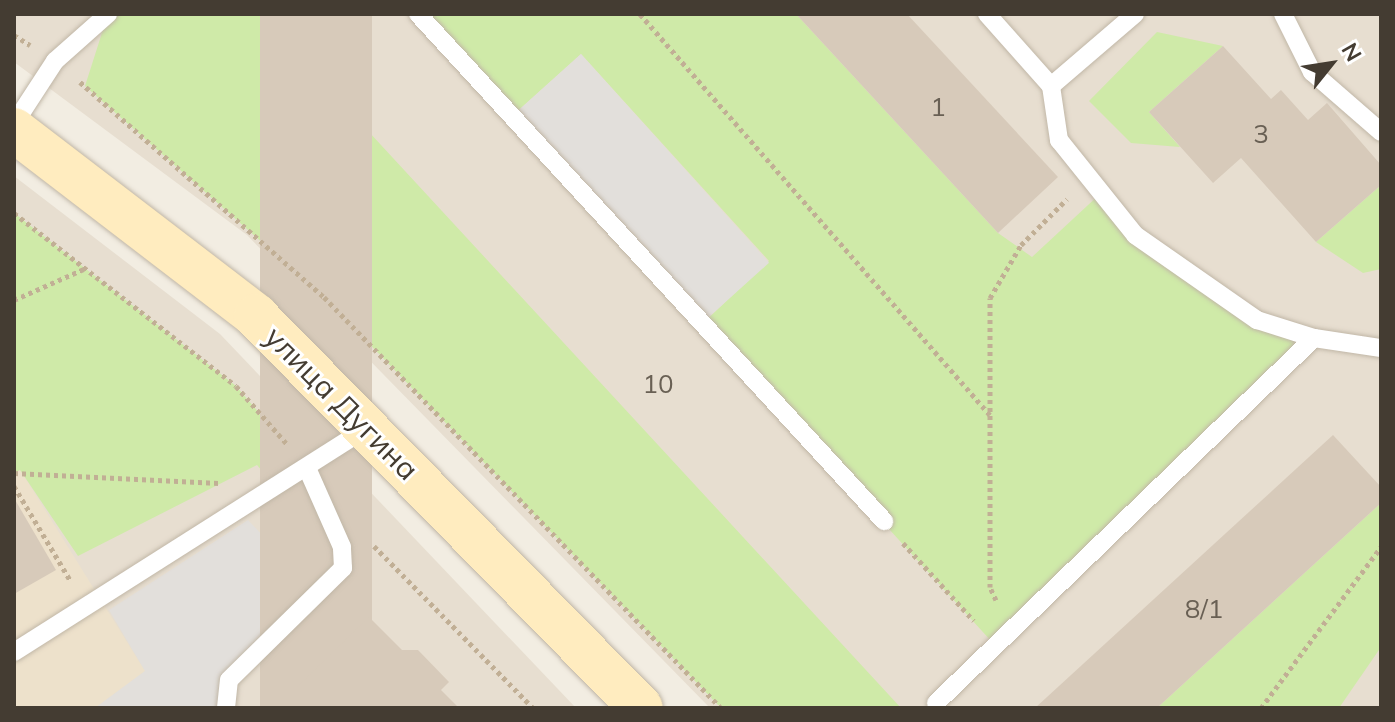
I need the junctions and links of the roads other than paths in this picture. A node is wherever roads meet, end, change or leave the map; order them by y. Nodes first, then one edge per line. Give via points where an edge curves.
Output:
1 (108, 14) edge
2 (418, 14) edge
3 (987, 14) edge
4 (1135, 14) edge
5 (1283, 14) edge
6 (1051, 86) junction
7 (14, 127) edge
8 (1381, 132) edge
9 (1314, 338) junction
10 (1381, 348) edge
11 (369, 428) junction
12 (307, 468) junction
13 (884, 521) dead end
14 (14, 652) edge
15 (936, 703) dead end
16 (226, 708) edge
17 (641, 708) edge

1 - 7 lane via 55,61
2 - 13 lane
3 - 6 lane
4 - 6 lane
5 - 8 lane via 1312,72
6 - 9 lane via 1059,140 1135,235 1257,320
7 - 11 main road, улица Дугина via 256,316
9 - 10 lane
9 - 15 lane via 1008,627
11 - 12 lane
11 - 17 main road, улица Дугина
12 - 14 lane
12 - 16 lane via 342,547 343,568 229,680

